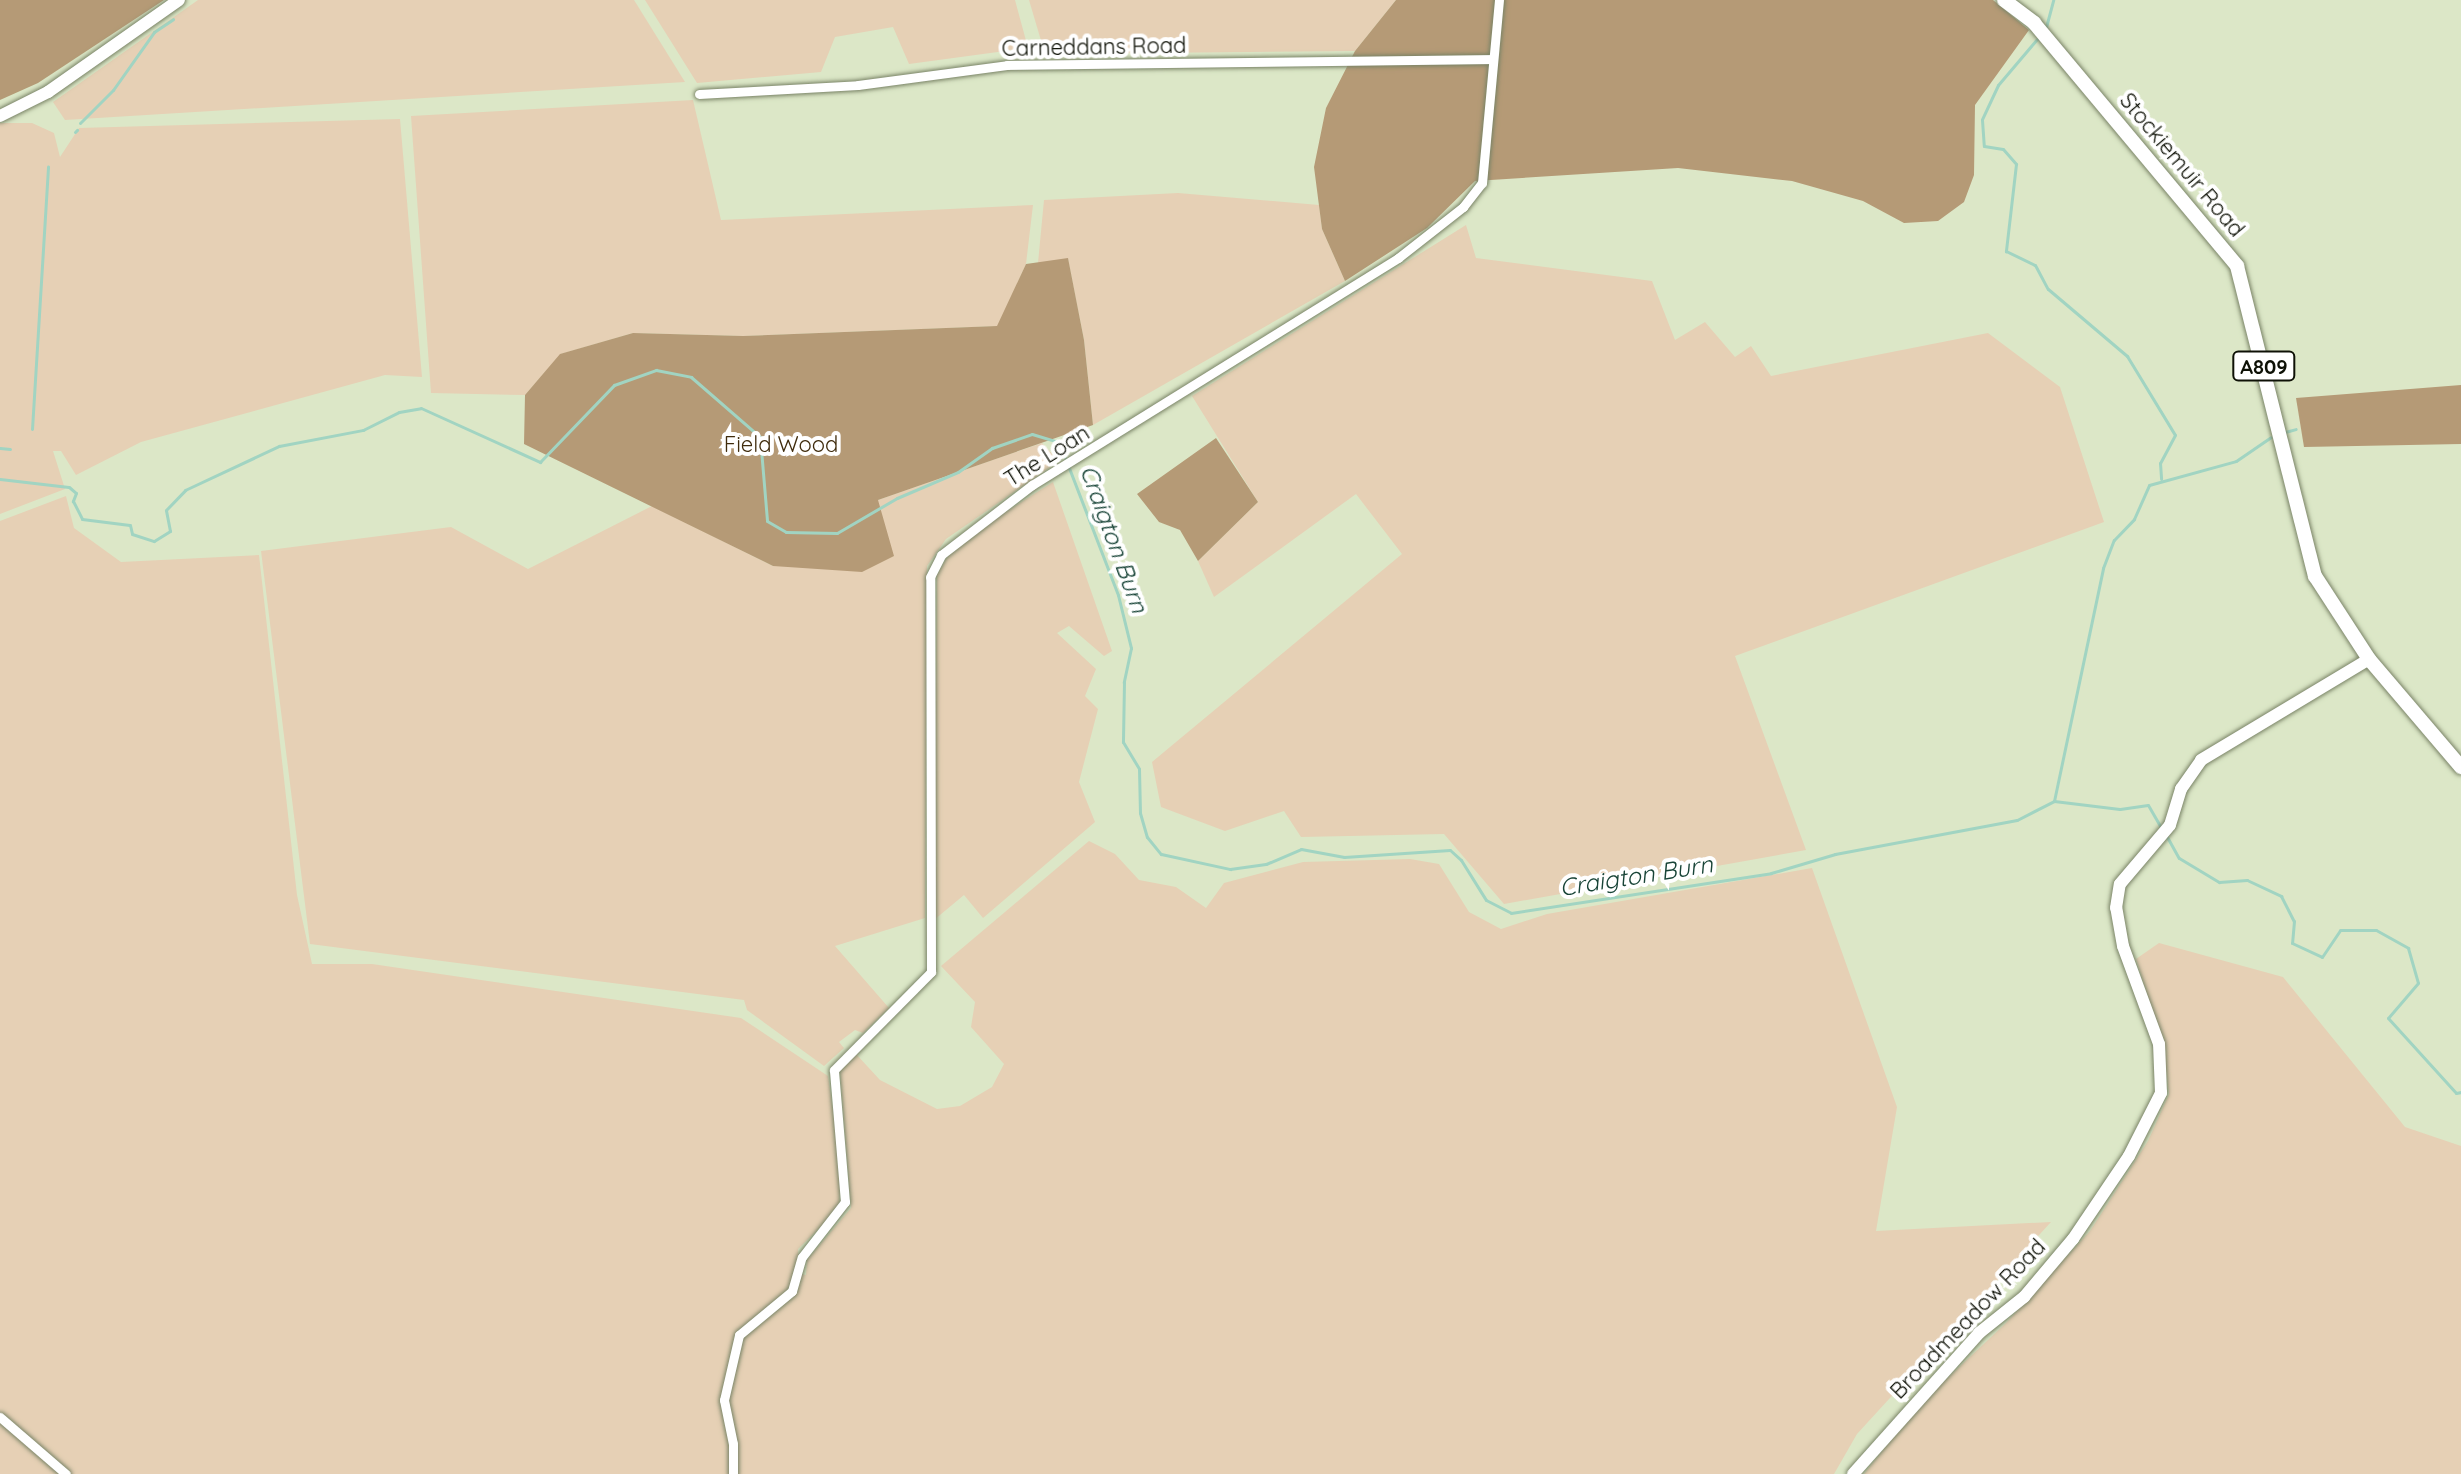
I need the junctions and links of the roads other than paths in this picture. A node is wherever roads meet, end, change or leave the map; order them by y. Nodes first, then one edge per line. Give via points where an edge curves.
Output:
1 (179, 0) edge
2 (1499, 0) edge
3 (2004, 0) edge
4 (1492, 59) junction
5 (699, 94) dead end
6 (0, 116) edge
7 (2369, 659) junction
8 (2461, 767) edge
9 (0, 1417) edge
10 (66, 1474) edge
11 (733, 1474) edge
12 (1853, 1474) edge

1 - 6 street via 48,92
2 - 4 street, The Loan
3 - 7 main road, Stockiemuir Road / A809 via 2034,23 2237,266 2315,576
4 - 5 street, Carneddans Road via 1007,65 858,85
4 - 11 street, The Loan via 1482,183 1463,207 1398,258 1061,467 975,525 941,555 930,577 931,972 834,1070 845,1202 802,1257 792,1291 739,1335 724,1400
7 - 8 main road, Stockiemuir Road / A809
7 - 12 street, Broadmeadow Road via 2201,760 2181,789 2166,830 2120,884 2116,908 2123,946 2159,1044 2161,1093 2129,1156 2073,1239 2024,1297 1979,1333
9 - 10 street

